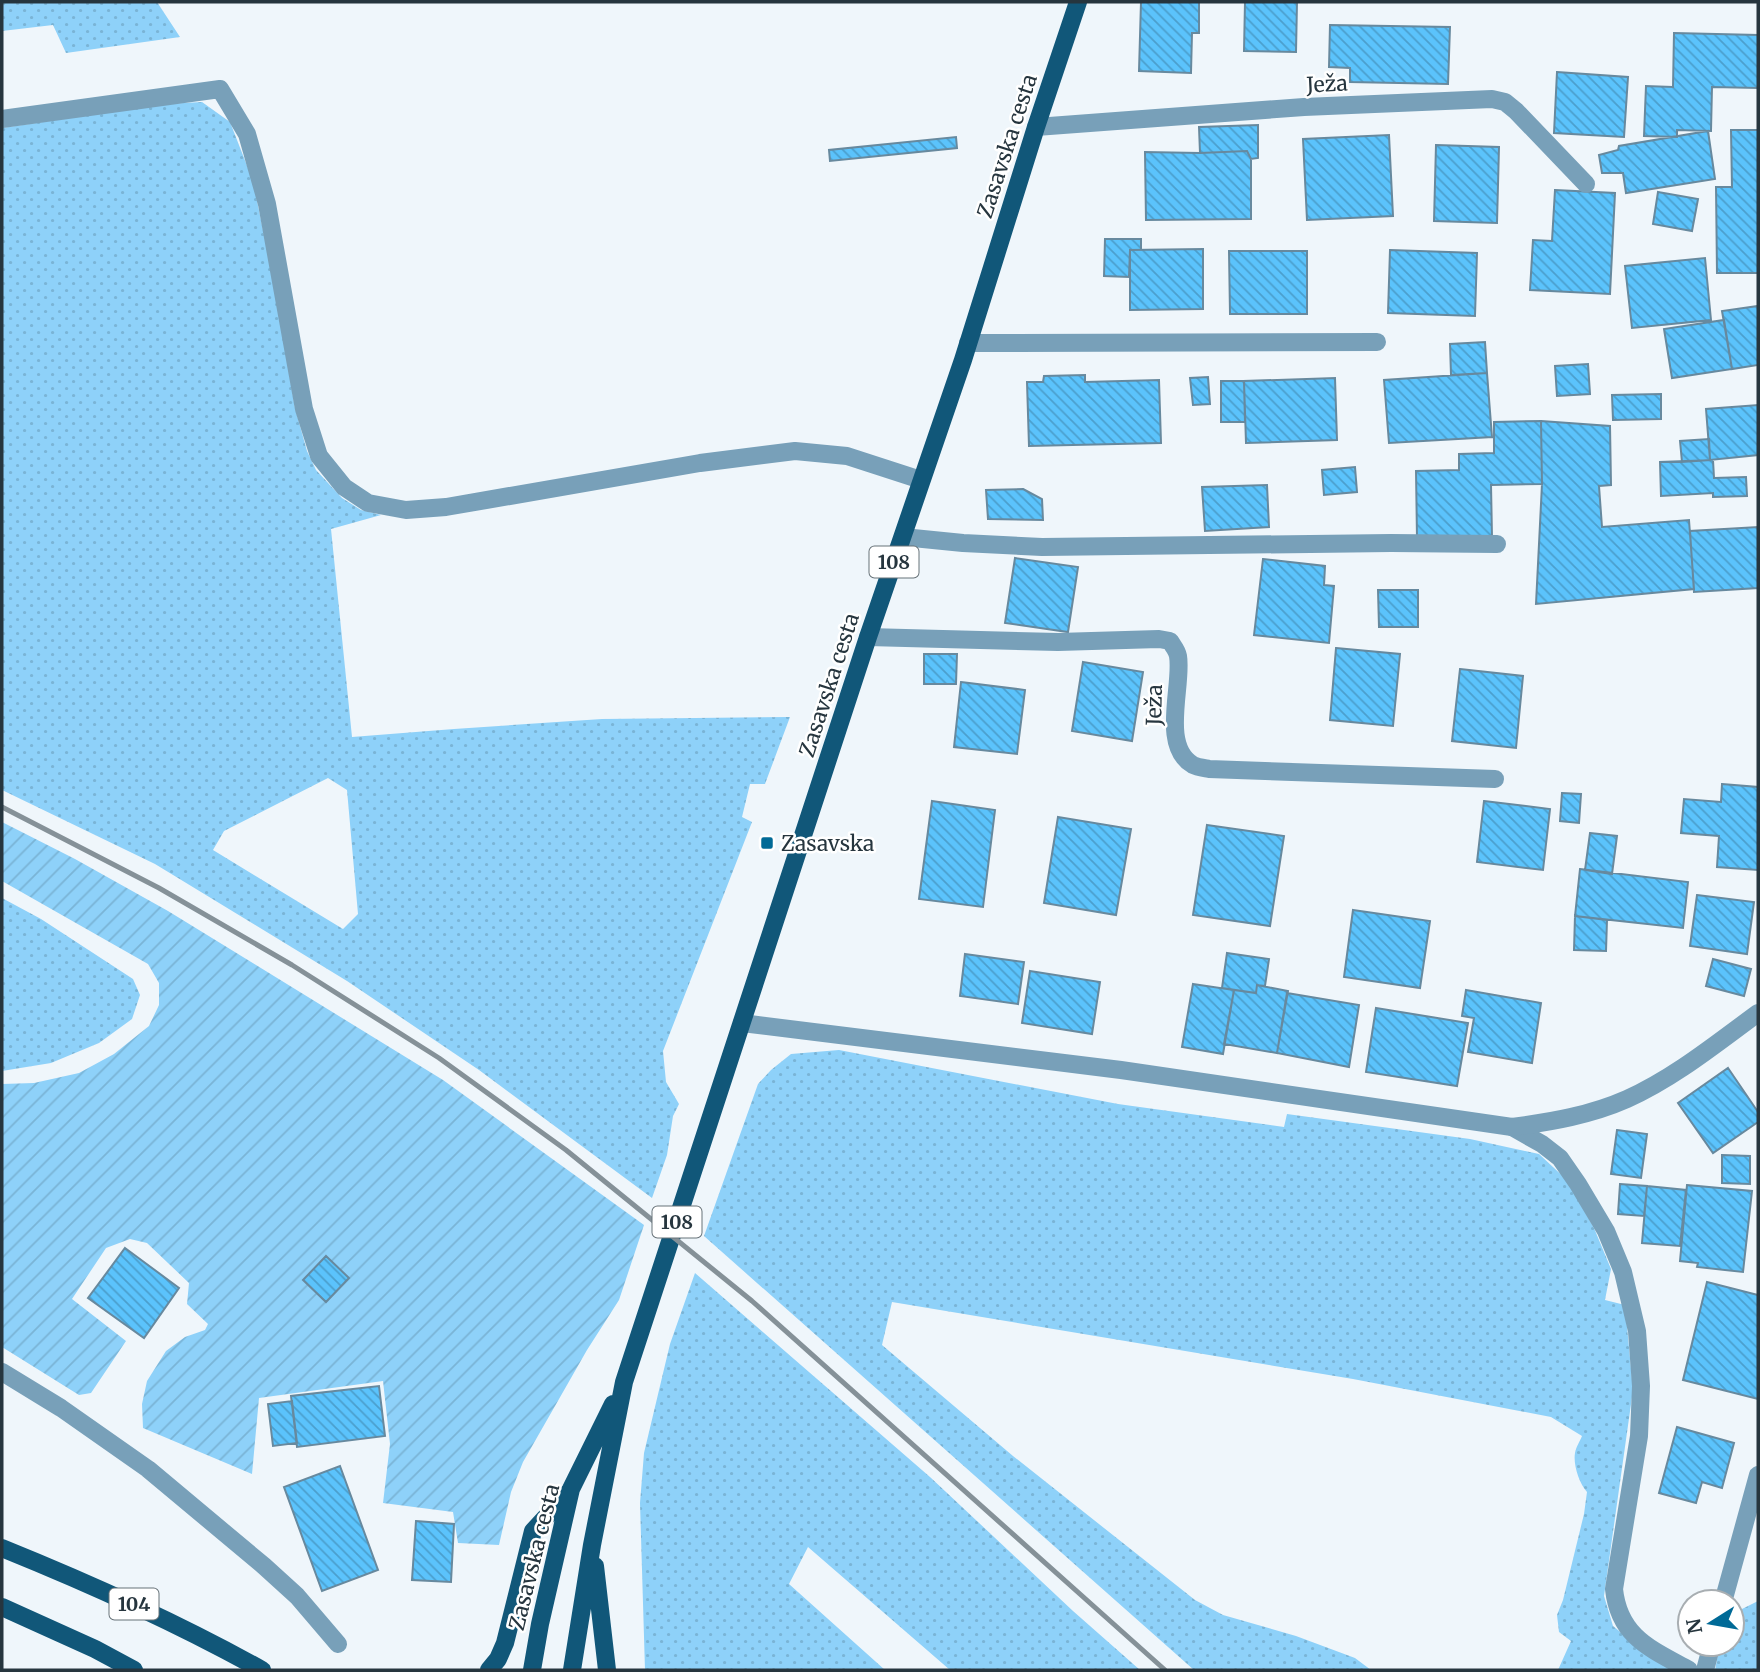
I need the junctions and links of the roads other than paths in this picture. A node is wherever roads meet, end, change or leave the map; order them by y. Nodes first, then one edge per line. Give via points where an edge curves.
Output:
1 (1078, 2) edge
2 (2, 119) edge
3 (1036, 127) junction
4 (1586, 184) dead end
5 (1377, 342) dead end
6 (968, 343) junction
7 (921, 480) junction
8 (903, 537) junction
9 (1497, 544) dead end
10 (868, 637) junction
11 (1495, 779) dead end
12 (1758, 1013) edge
13 (742, 1023) junction
14 (1512, 1128) junction
15 (2, 1372) edge
16 (624, 1382) junction
17 (1758, 1475) edge
18 (571, 1489) junction
19 (592, 1545) junction
20 (2, 1548) edge
21 (1727, 1588) edge
22 (2, 1607) edge
23 (338, 1644) dead end
24 (134, 1670) edge
25 (262, 1670) edge
26 (489, 1670) edge
27 (532, 1670) edge
28 (572, 1670) edge
29 (607, 1670) edge
30 (1689, 1670) edge

1 - 3 main road, Zasavska cesta / 108
2 - 7 street via 220,89 247,134 267,204 304,409 319,456 344,487 368,503 406,510 446,508 795,451 847,456
3 - 4 street, Ježa via 1304,107 1492,99 1516,111
3 - 6 main road, Zasavska cesta / 108
5 - 6 street
6 - 7 main road, Zasavska cesta / 108
7 - 8 main road, Zasavska cesta / 108
8 - 9 street via 1042,547
8 - 10 main road, Zasavska cesta / 108
10 - 11 street, Ježa via 1170,641 1177,653 1174,726 1184,756 1193,765
10 - 13 main road, Zasavska cesta / 108
12 - 14 street via 1693,1060 1627,1099
13 - 14 street via 1121,1070
13 - 16 main road, Zasavska cesta / 108
14 - 30 street via 1560,1158 1606,1231 1623,1272 1637,1331 1641,1386 1639,1436 1614,1589 1616,1603 1637,1638
15 - 23 street via 148,1469 264,1566
16 - 18 main road, Zasavska cesta / 108
16 - 19 main road, Zasavska cesta
17 - 21 street
18 - 26 main road via 533,1531 505,1643
18 - 27 main road, Zasavska cesta / 108
19 - 28 main road, Zasavska cesta
19 - 29 main road
20 - 25 main road, 104 via 138,1606
22 - 24 main road

